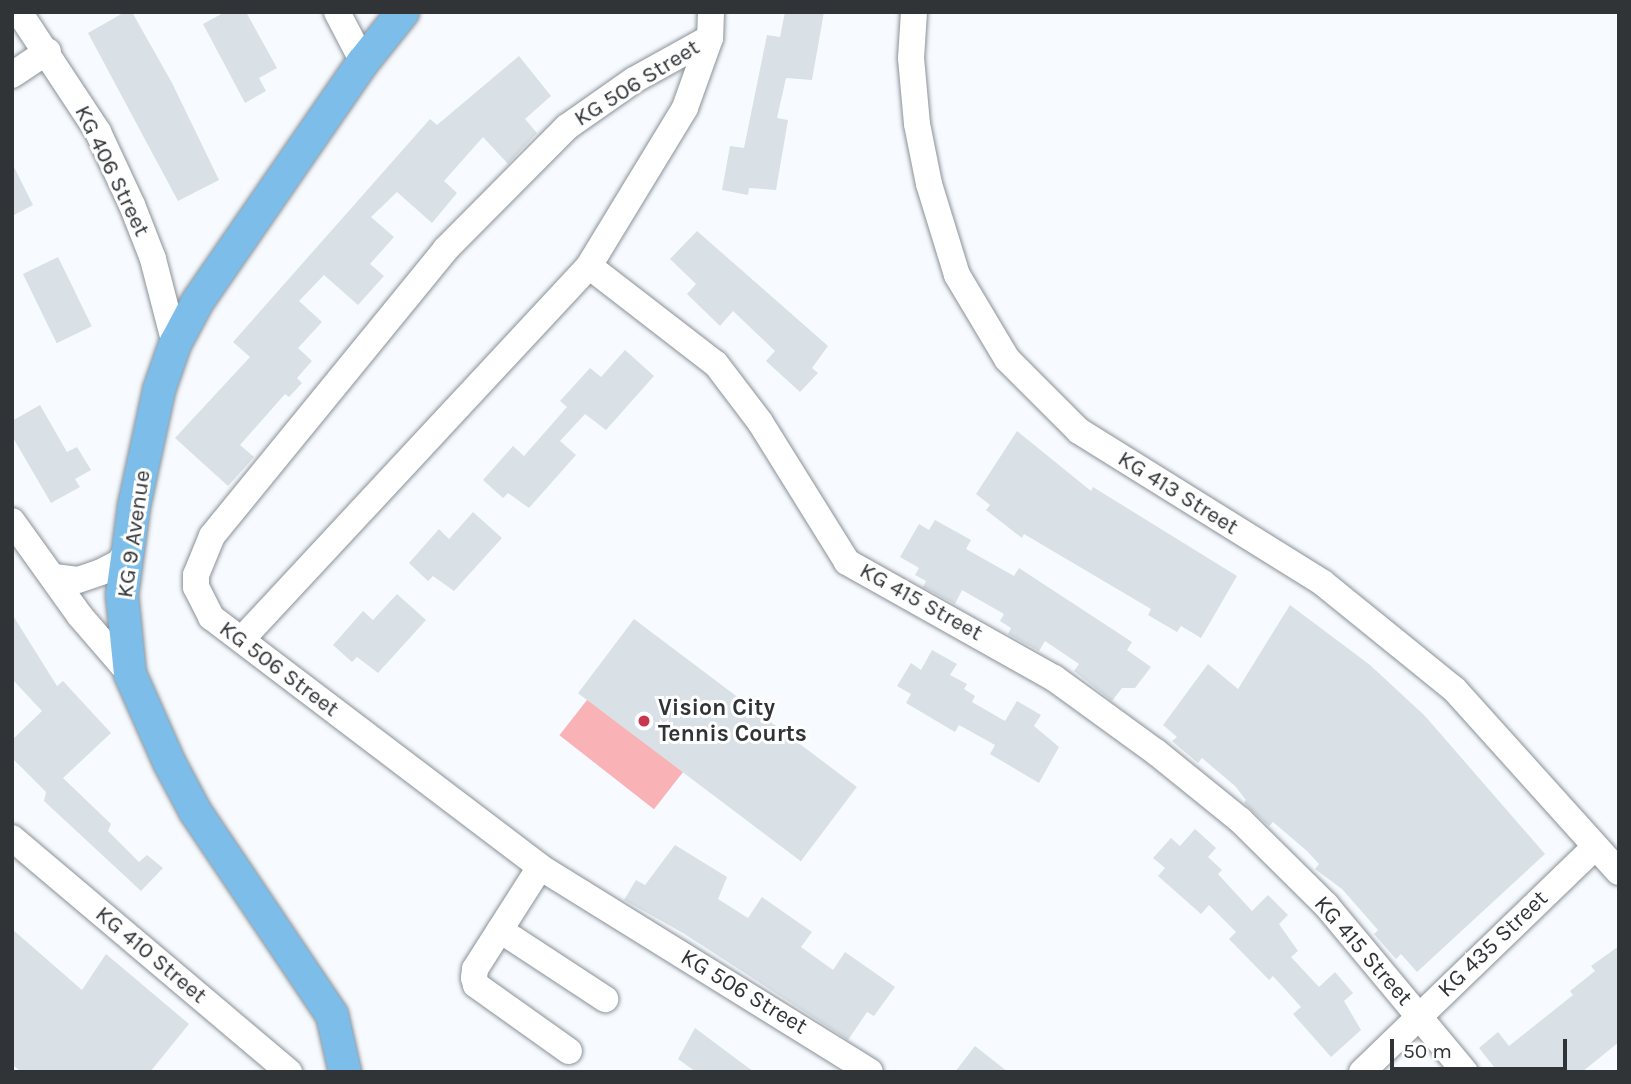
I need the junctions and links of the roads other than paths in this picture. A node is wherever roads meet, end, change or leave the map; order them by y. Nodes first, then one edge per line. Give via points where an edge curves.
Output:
1 (19, 12) edge
2 (337, 12) edge
3 (403, 12) edge
4 (914, 12) edge
5 (711, 25) edge
6 (48, 51) junction
7 (363, 62) junction
8 (12, 75) edge
9 (589, 266) junction
10 (175, 344) junction
11 (12, 521) edge
12 (128, 549) junction
13 (54, 577) junction
14 (243, 638) junction
15 (130, 674) junction
16 (12, 838) edge
17 (1595, 847) junction
18 (540, 867) junction
19 (1619, 872) edge
20 (500, 930) junction
21 (605, 999) dead end
22 (1419, 1015) junction
23 (569, 1051) dead end
24 (289, 1072) edge
25 (345, 1072) edge
26 (870, 1072) edge
27 (1362, 1072) edge
28 (1465, 1072) edge

1 - 6 street, KG 406 Street
2 - 7 street
3 - 7 main road, KG 9 Avenue
4 - 17 street, KG 413 Street via 911,58 929,184 957,275 1007,359 1079,431 1323,583 1454,689
5 - 9 street via 685,108
5 - 14 street, KG 506 Street via 566,127 446,249 212,536 196,575 196,587 211,617
6 - 8 street
6 - 10 street, KG 406 Street via 98,132 132,205 153,258
7 - 10 main road, KG 9 Avenue via 198,302
9 - 14 street
9 - 22 street, KG 415 Street via 716,364 760,422 847,562 1054,678 1156,751 1240,820 1326,905
10 - 12 main road, KG 9 Avenue via 159,390
11 - 13 street
12 - 13 street via 119,563 101,572 78,580
12 - 15 main road, KG 9 Avenue via 122,595
13 - 15 street
14 - 18 street, KG 506 Street
15 - 25 main road, KG 9 Avenue via 195,811 332,1015
16 - 24 street, KG 410 Street
17 - 19 street, KG 413 Street
17 - 22 street, KG 435 Street
18 - 20 street
18 - 26 street, KG 506 Street
20 - 21 street
20 - 23 street via 475,969 476,985
22 - 27 street, KG 435 Street
22 - 28 street, KG 415 Street

